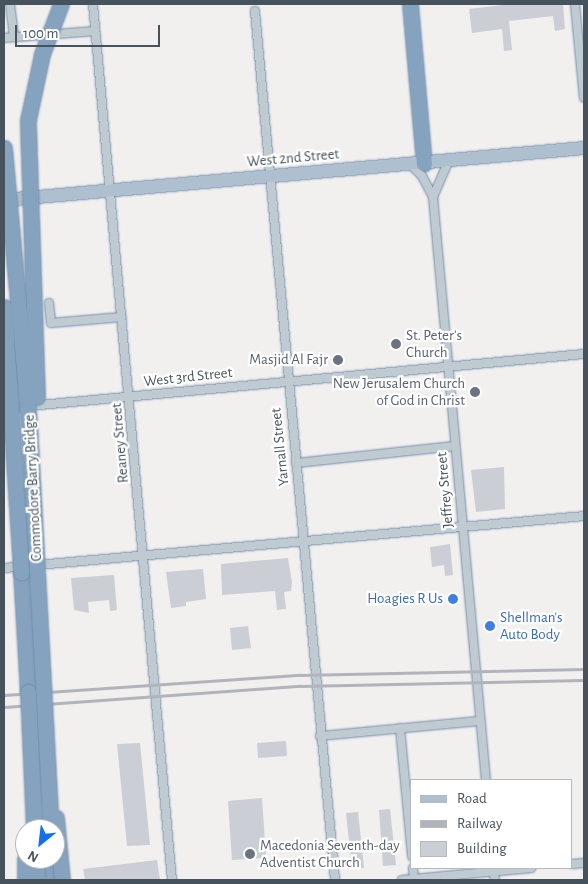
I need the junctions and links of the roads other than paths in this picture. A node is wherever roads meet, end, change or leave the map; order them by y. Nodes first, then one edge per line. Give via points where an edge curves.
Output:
1 (10, 4) edge
2 (61, 4) edge
3 (93, 4) edge
4 (410, 4) edge
5 (575, 4) edge
6 (255, 11) dead end
7 (95, 31) junction
8 (14, 37) junction
9 (4, 38) edge
10 (584, 98) edge
11 (4, 148) edge
12 (584, 148) edge
13 (449, 160) junction
14 (417, 163) junction
15 (270, 176) junction
16 (110, 191) junction
17 (433, 197) junction
18 (4, 200) edge
19 (49, 304) dead end
20 (4, 307) edge
21 (122, 317) junction
22 (584, 354) edge
23 (448, 367) junction
24 (287, 381) junction
25 (130, 397) junction
26 (4, 408) edge
27 (4, 436) edge
28 (455, 446) junction
29 (296, 463) junction
30 (35, 513) junction
31 (584, 516) edge
32 (462, 527) junction
33 (303, 542) junction
34 (142, 556) junction
35 (4, 568) edge
36 (22, 572) junction
37 (28, 692) junction
38 (44, 707) junction
39 (480, 721) junction
40 (400, 728) junction
41 (320, 736) junction
42 (486, 779) edge
43 (26, 819) edge
44 (34, 819) edge
45 (50, 819) edge
46 (410, 835) edge
47 (413, 869) edge
48 (512, 869) edge
49 (494, 870) edge
50 (414, 879) junction
51 (62, 880) edge
52 (172, 880) edge
53 (335, 880) edge
54 (402, 880) edge
55 (495, 880) edge

1 - 8 street
2 - 30 highway, bridge via 42,54 28,120 39,434
3 - 7 street, Reaney Street
4 - 14 highway
5 - 10 street
6 - 15 street, Yarnall Street
7 - 8 street
7 - 16 street, Reaney Street
8 - 9 street
11 - 30 highway, Commodore Barry Bridge, bridge
12 - 13 main road, West 2nd Street
13 - 14 main road, West 2nd Street
13 - 17 street
14 - 15 main road, West 2nd Street
14 - 17 street
15 - 16 main road, West 2nd Street
15 - 24 street, Yarnall Street
16 - 18 main road, West 2nd Street
16 - 21 street, Reaney Street
17 - 23 street, Jeffrey Street
19 - 21 street via 51,323
20 - 36 highway, Commodore Barry Bridge, bridge
21 - 25 street, Reaney Street
22 - 23 street, West 3rd Street
23 - 24 street, West 3rd Street
23 - 28 street, Jeffrey Street
24 - 25 street, West 3rd Street
24 - 29 street, Yarnall Street
25 - 26 street, West 3rd Street
25 - 34 street, Reaney Street
27 - 36 highway, bridge
28 - 29 street
28 - 32 street, Jeffrey Street
29 - 33 street, Yarnall Street
30 - 38 highway, Commodore Barry Bridge, bridge
31 - 32 street
32 - 33 street
32 - 39 street, Jeffrey Street
33 - 34 street
33 - 41 street, Yarnall Street
34 - 35 street
34 - 52 street, Reaney Street
36 - 37 highway, Commodore Barry Bridge
37 - 43 highway, bridge
37 - 44 highway, Commodore Barry Bridge, bridge
38 - 45 highway, Commodore Barry Bridge, bridge
38 - 51 highway, bridge
39 - 40 street
39 - 42 street, Jeffrey Street
40 - 41 street
40 - 46 street
41 - 53 street, Yarnall Street
47 - 50 street
48 - 49 street
49 - 50 street
49 - 55 street
50 - 54 street

